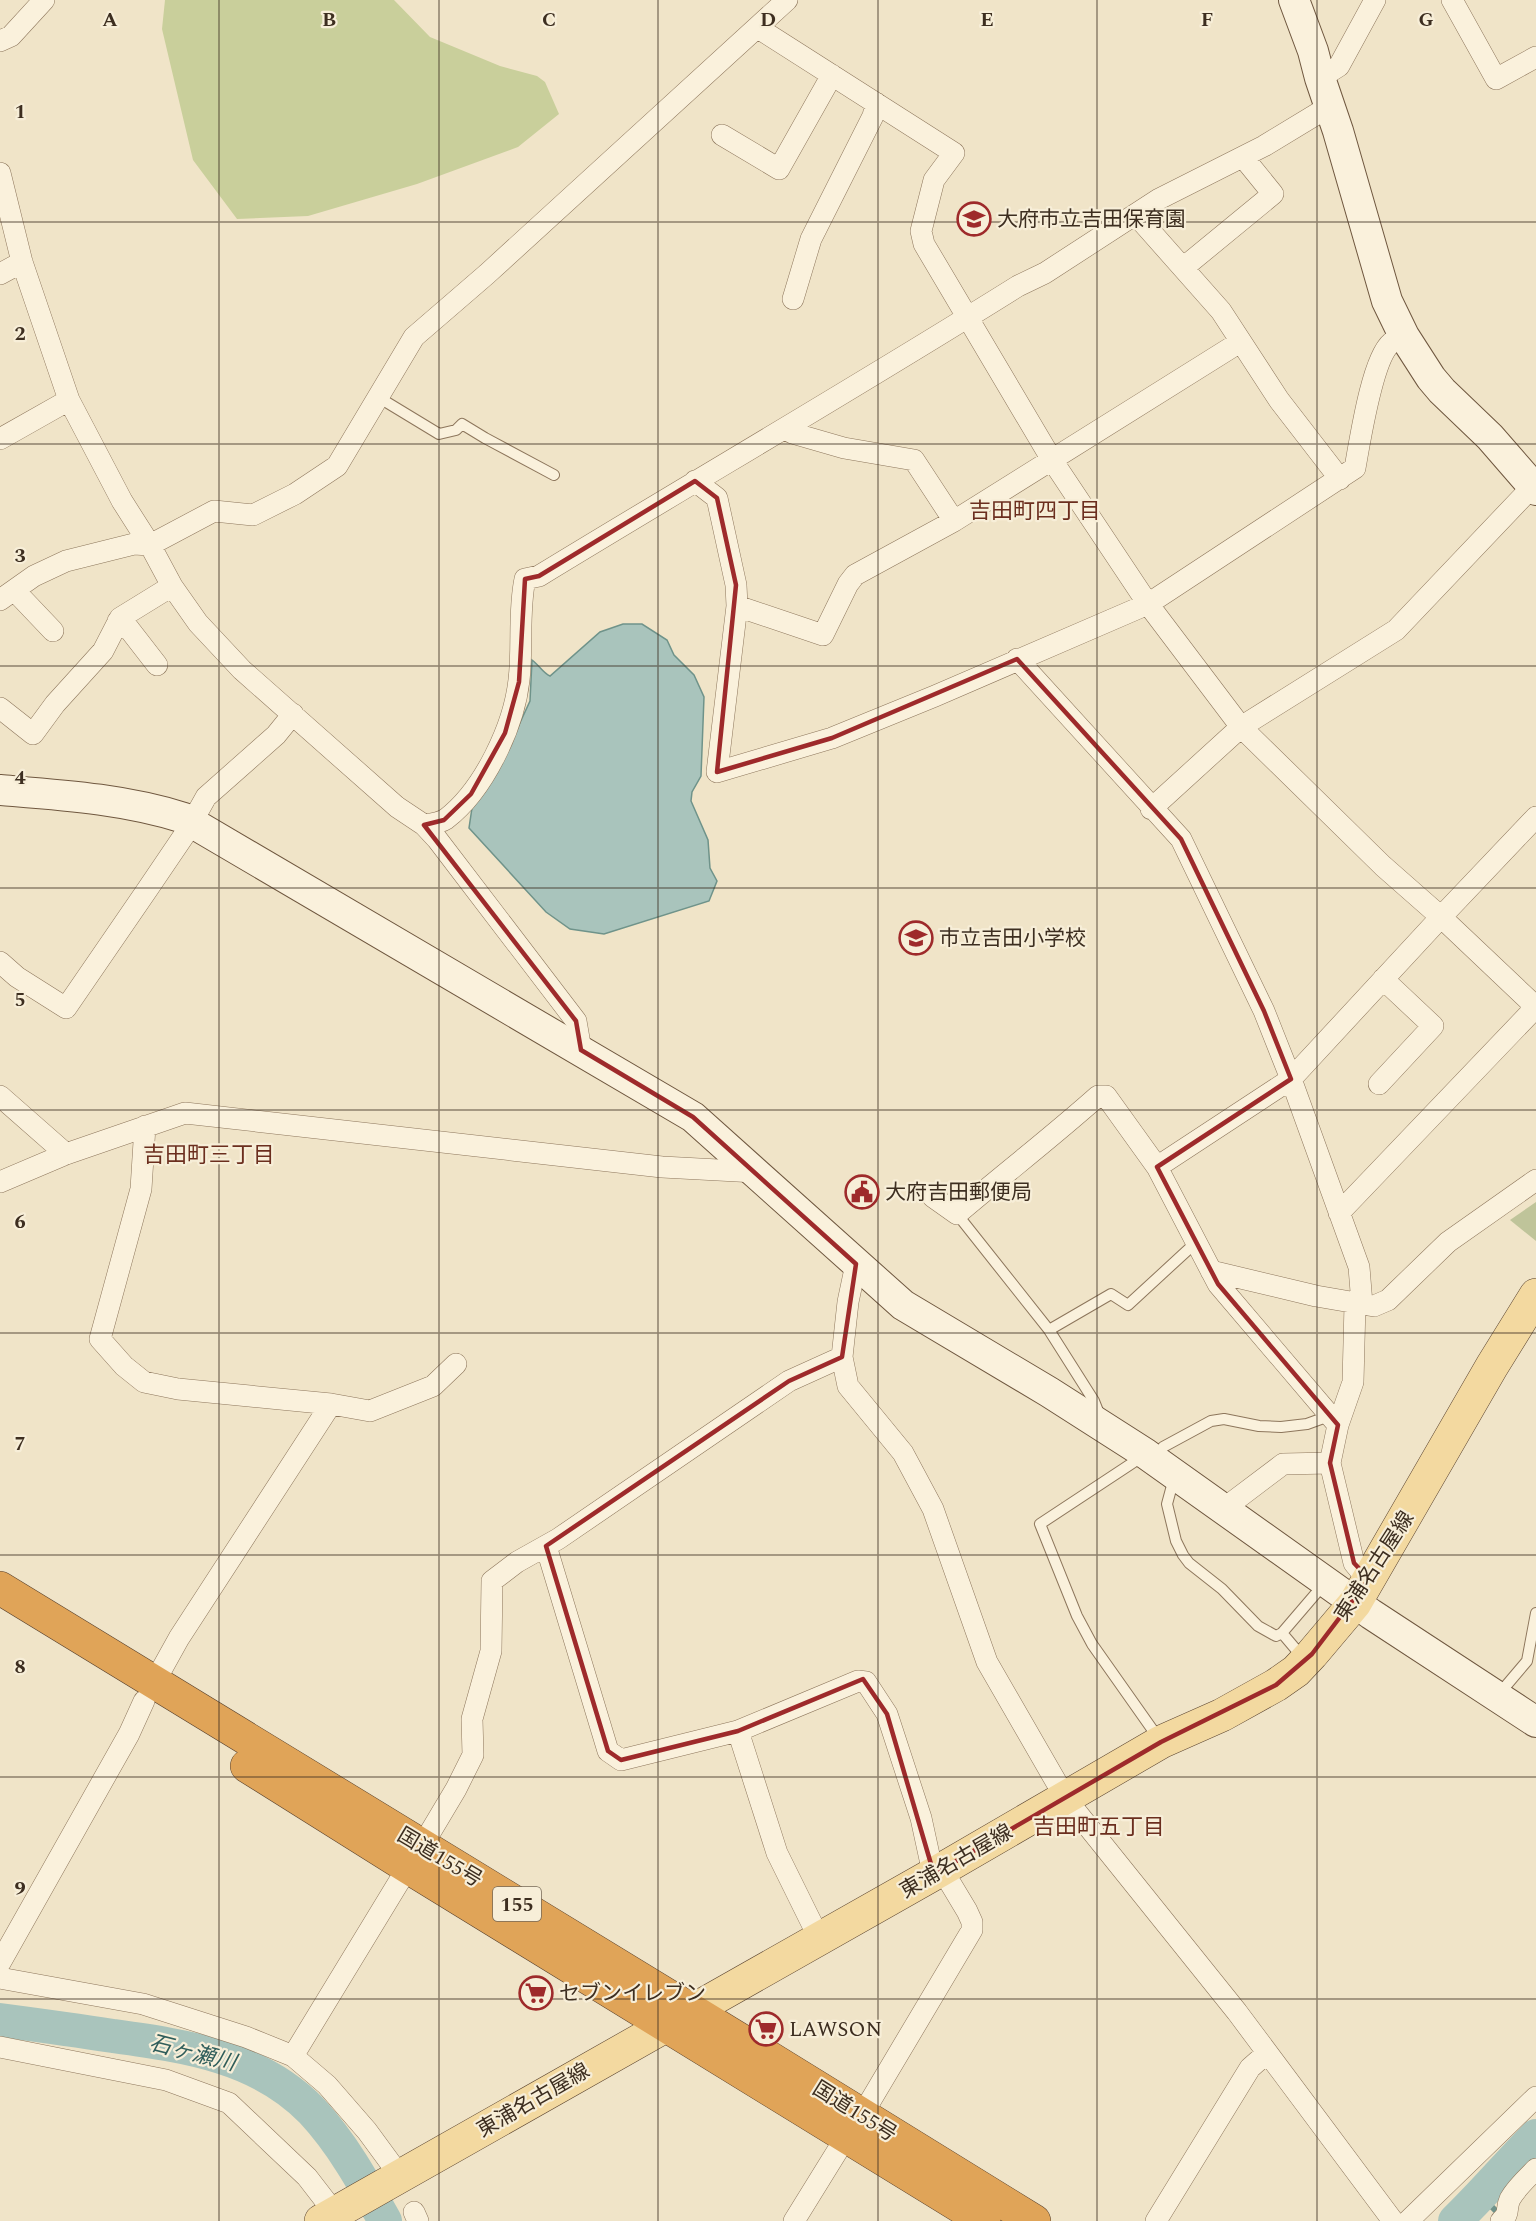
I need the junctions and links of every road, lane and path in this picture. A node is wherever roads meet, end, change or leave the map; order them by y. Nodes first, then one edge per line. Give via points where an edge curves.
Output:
1 (44, 0) edge
2 (787, 0) edge
3 (1294, 0) edge
4 (1375, 0) edge
5 (1452, 0) edge
6 (758, 28) junction
7 (0, 41) edge
8 (1536, 57) edge
9 (832, 75) junction
10 (1320, 78) junction
11 (876, 103) junction
12 (1330, 106) junction
13 (722, 135) dead end
14 (1243, 157) junction
15 (0, 173) edge
16 (1136, 215) junction
17 (22, 262) junction
18 (1183, 268) junction
19 (0, 274) edge
20 (794, 299) dead end
21 (967, 318) junction
22 (1404, 336) junction
23 (1240, 342) junction
24 (378, 397) junction
25 (69, 400) junction
26 (788, 427) junction
27 (0, 439) edge
28 (1052, 460) junction
29 (554, 475) dead end
30 (1340, 479) junction
31 (695, 480) junction
32 (1534, 488) edge
33 (954, 521) junction
34 (150, 544) junction
35 (172, 586) junction
36 (7, 595) edge
37 (1148, 604) junction
38 (737, 606) junction
39 (118, 621) junction
40 (53, 631) dead end
41 (1017, 659) junction
42 (158, 666) dead end
43 (0, 708) edge
44 (292, 714) junction
45 (1241, 727) junction
46 (0, 790) edge
47 (1151, 809) junction
48 (1536, 818) edge
49 (191, 822) junction
50 (424, 825) junction
51 (1441, 917) junction
52 (0, 962) edge
53 (1383, 980) junction
54 (1536, 1007) edge
55 (581, 1050) junction
56 (1291, 1079) junction
57 (1379, 1084) dead end
58 (0, 1096) edge
59 (145, 1126) junction
60 (66, 1154) junction
61 (1157, 1167) junction
62 (756, 1172) junction
63 (1536, 1180) edge
64 (0, 1182) edge
65 (933, 1197) dead end
66 (1339, 1213) junction
67 (957, 1214) junction
68 (1197, 1244) junction
69 (856, 1264) junction
70 (1211, 1271) junction
71 (1536, 1295) edge
72 (1359, 1304) junction
73 (1049, 1330) junction
74 (842, 1357) junction
75 (456, 1364) dead end
76 (331, 1404) junction
77 (1093, 1420) junction
78 (1334, 1421) junction
79 (1158, 1463) junction
80 (1330, 1463) junction
81 (1226, 1511) junction
82 (546, 1546) junction
83 (1326, 1582) junction
84 (0, 1588) edge
85 (1362, 1591) junction
86 (1536, 1612) edge
87 (0, 1613) edge
88 (1282, 1633) junction
89 (1305, 1661) junction
90 (149, 1692) junction
91 (1498, 1696) junction
92 (1536, 1722) edge
93 (738, 1731) junction
94 (1161, 1742) junction
95 (1066, 1798) junction
96 (415, 1857) junction
97 (939, 1871) junction
98 (819, 1938) junction
99 (0, 1963) edge
100 (0, 1978) edge
101 (679, 2018) junction
102 (0, 2047) edge
103 (1267, 2052) junction
104 (293, 2056) junction
105 (1536, 2097) edge
106 (854, 2126) junction
107 (1536, 2169) edge
108 (397, 2177) junction
109 (335, 2216) edge
110 (1508, 2219) edge
111 (794, 2221) edge
112 (984, 2221) edge
113 (1034, 2221) edge
114 (1156, 2221) edge
115 (1393, 2221) edge
116 (1408, 2221) edge

1 - 7 street via 10,36
2 - 6 street
3 - 10 street
4 - 10 street via 1339,66
5 - 8 street via 1496,79
6 - 9 street
6 - 24 street via 414,337
9 - 11 street
9 - 13 street via 779,169
10 - 12 street
11 - 20 street via 811,239
11 - 21 street via 954,153 934,180 921,231 924,244
12 - 14 street
12 - 22 street via 1387,301
14 - 16 street via 1159,199
14 - 18 street via 1273,194
15 - 17 street
16 - 18 street
16 - 21 street
17 - 19 street
17 - 25 street
18 - 23 street via 1221,311
21 - 26 street
21 - 28 street
22 - 30 street via 1390,344 1376,370 1355,468
22 - 32 street via 1442,391 1490,437
23 - 28 street
23 - 30 street
24 - 29 lane via 439,435 462,424
24 - 34 street via 336,466 295,494 253,515 214,511
25 - 27 street
25 - 34 street via 122,501
26 - 31 street
26 - 33 street via 792,433 844,448 914,460
28 - 33 street
28 - 37 street
30 - 37 street
31 - 38 street via 717,498
31 - 50 street via 539,576 525,579 519,682 505,733 471,794 444,820
32 - 45 street via 1396,630
33 - 38 street via 855,575 823,635
34 - 35 street
34 - 36 street via 134,544 66,561
35 - 39 street
35 - 44 street via 198,623 227,654
36 - 40 street
37 - 41 street
37 - 45 street
38 - 41 street via 717,772 832,738
39 - 42 street via 126,625
39 - 43 street via 103,651 33,734
41 - 47 street
44 - 49 street via 276,735 206,797
44 - 50 street via 397,807
45 - 47 street
45 - 51 street
46 - 49 street via 162,811
47 - 56 street via 1181,839 1264,1011
48 - 51 street
49 - 52 street via 66,1008
49 - 55 street
50 - 55 street via 576,1021
51 - 53 street
51 - 54 street
53 - 56 street
53 - 57 street via 1433,1026
54 - 66 street
55 - 62 street via 693,1117
56 - 61 street
56 - 66 street
58 - 60 street
59 - 60 street
59 - 62 street via 185,1113 662,1167
59 - 76 street via 141,1190 100,1339 144,1382
60 - 64 street
61 - 67 street via 1106,1096 1098,1096
61 - 68 street
62 - 69 street
63 - 72 street via 1448,1242 1388,1300 1374,1306
65 - 67 street
66 - 72 street via 1359,1268
67 - 73 lane
68 - 70 street
68 - 73 lane via 1128,1305 1111,1294
69 - 74 street
69 - 77 street via 903,1305
70 - 72 street
70 - 78 street
71 - 85 main road, 東浦名古屋線
72 - 78 street via 1353,1382
73 - 77 lane via 1094,1401 1098,1411
74 - 82 street via 789,1381
74 - 95 street via 848,1386 903,1453 933,1509 987,1662
75 - 76 street via 433,1386 370,1411
76 - 90 street via 179,1638
77 - 79 street
78 - 79 lane via 1259,1426 1224,1419 1211,1421 1163,1447
78 - 80 street
79 - 81 street
79 - 88 lane via 1176,1541 1189,1563 1222,1589 1258,1626 1276,1636
79 - 94 lane via 1040,1524 1092,1644
80 - 81 street via 1283,1464
80 - 85 street via 1354,1563 1363,1574
81 - 83 street
82 - 93 street via 608,1751 621,1760
82 - 96 street via 492,1581 491,1651 472,1719 473,1755
83 - 85 street
83 - 88 lane
84 - 90 highway, 国道155号 / 155
85 - 89 main road, 東浦名古屋線
85 - 91 street via 1438,1659
86 - 91 lane via 1527,1661
87 - 90 highway, 国道155号 / 155
88 - 89 lane
89 - 94 main road, 東浦名古屋線 via 1276,1685
90 - 96 highway, 国道155号 / 155
90 - 99 street
91 - 92 street
93 - 97 street via 858,1681 866,1682 887,1714 921,1818 931,1864
93 - 98 street via 777,1853
94 - 95 main road, 東浦名古屋線
95 - 97 main road, 東浦名古屋線
95 - 103 street
96 - 101 highway, 国道155号 / 155
96 - 104 street
97 - 98 main road, 東浦名古屋線
97 - 106 street via 967,1911 972,1930
98 - 101 main road, 東浦名古屋線
100 - 104 street via 143,2004
101 - 106 highway, 国道155号 / 155
101 - 108 main road, 東浦名古屋線
102 - 109 street via 166,2080 229,2103 307,2177
103 - 114 street via 1250,2068
103 - 115 street
104 - 108 street via 327,2085 367,2131
105 - 116 street
106 - 111 street
106 - 112 highway, 国道155号 / 155
106 - 113 highway, 国道155号 / 155
107 - 110 street via 1510,2199
108 - 109 main road, 東浦名古屋線

